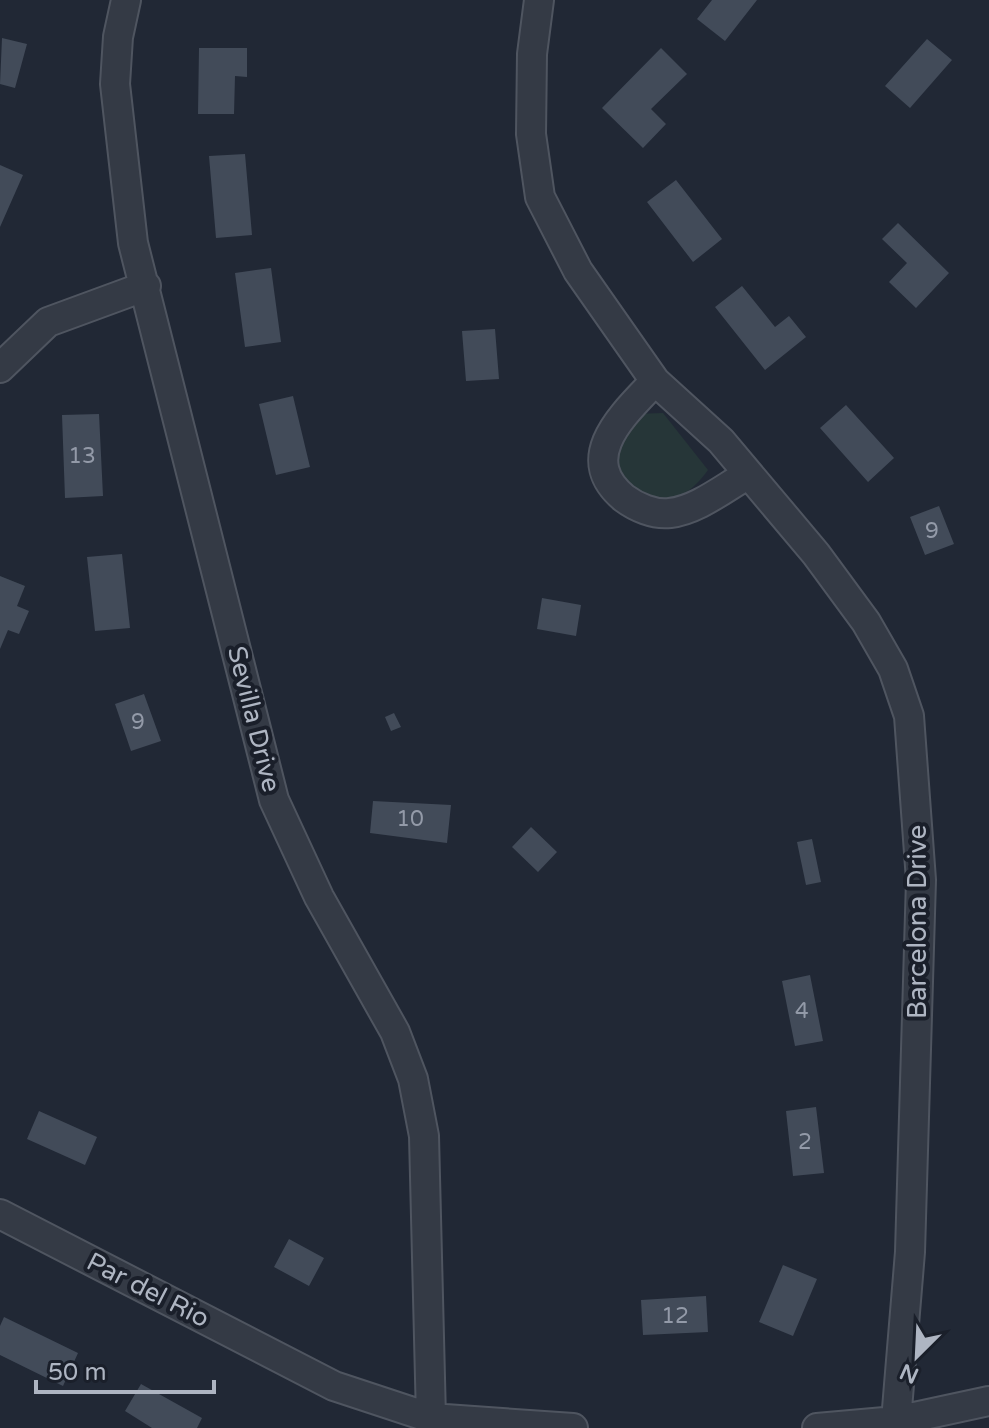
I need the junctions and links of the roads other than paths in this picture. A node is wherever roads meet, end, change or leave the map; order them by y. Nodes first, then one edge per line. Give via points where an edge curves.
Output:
1 (126, 0) edge
2 (539, 0) edge
3 (146, 286) junction
4 (0, 368) edge
5 (655, 381) junction
6 (747, 475) junction
7 (0, 1214) edge
8 (989, 1401) edge
9 (431, 1418) junction
10 (896, 1421) junction
11 (573, 1428) edge
12 (817, 1428) edge

1 - 3 street, Sevilla Drive via 115,84 133,243
2 - 5 street, Barcelona Drive via 530,99 540,197 578,271
3 - 4 street via 48,322
3 - 9 street, Sevilla Drive via 274,800 319,897 395,1032 413,1079 424,1136
5 - 6 street, Barcelona Drive via 721,441
5 - 6 street via 606,440 603,463 608,484 628,501 668,513 689,509
6 - 10 street, Barcelona Drive via 866,622 893,669 909,716 921,895 910,1252
7 - 9 street, Par del Rio via 334,1386
8 - 10 street
9 - 11 street, Par del Rio
10 - 12 street

